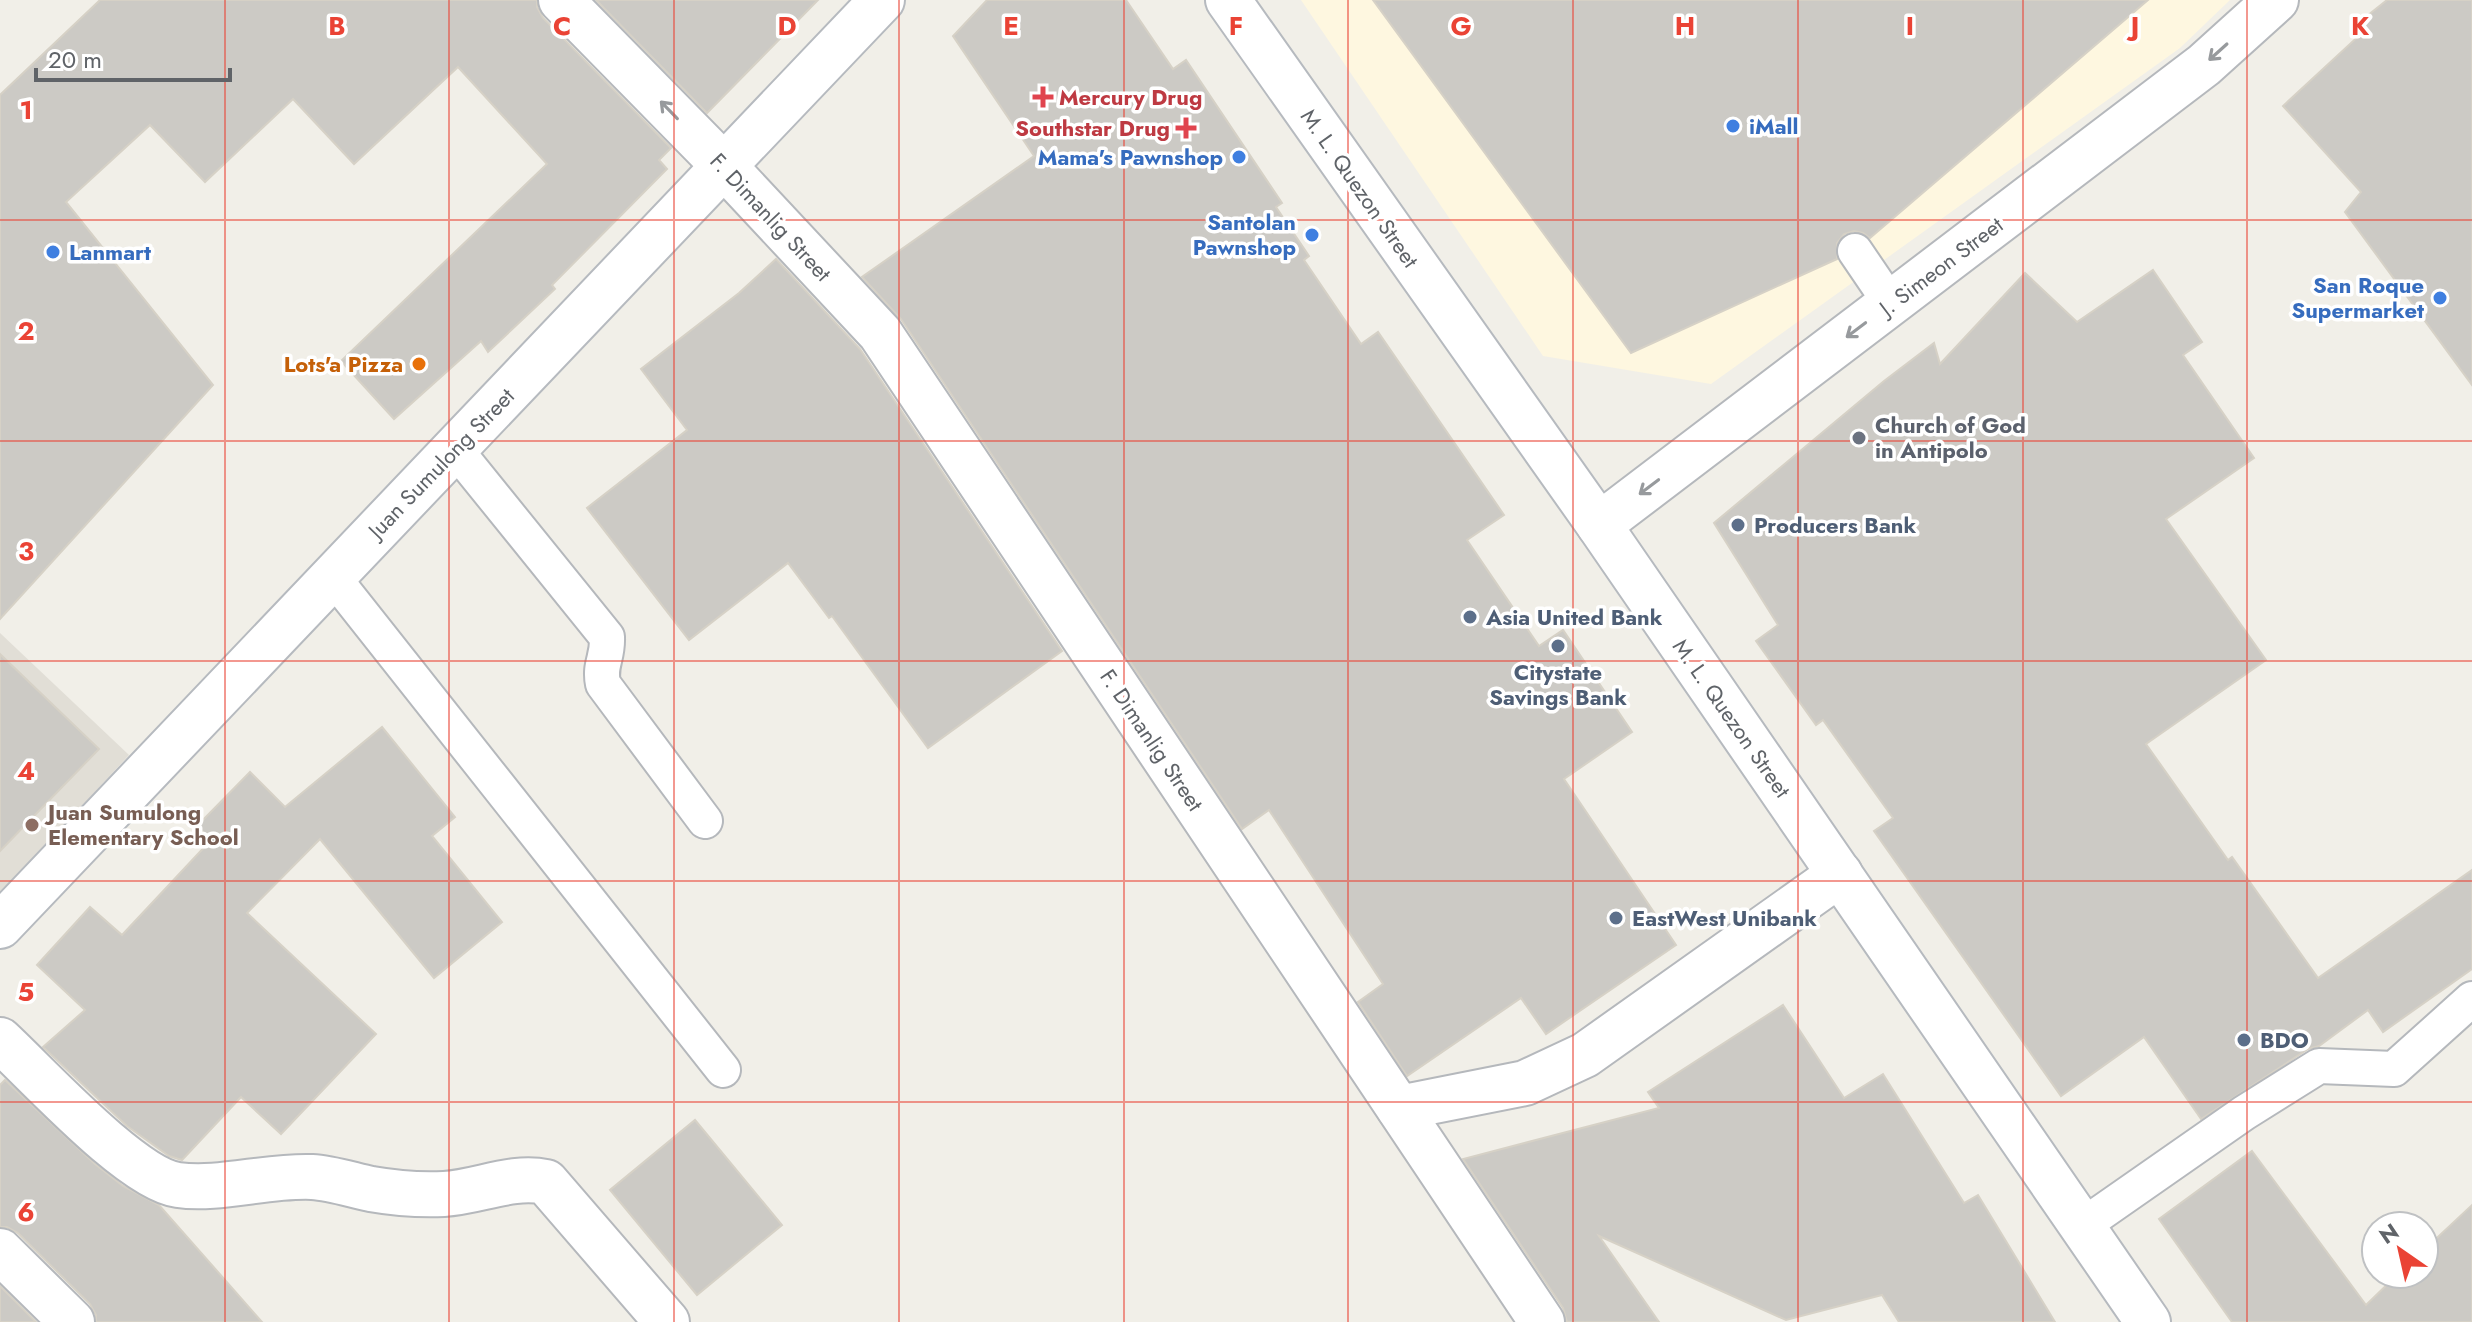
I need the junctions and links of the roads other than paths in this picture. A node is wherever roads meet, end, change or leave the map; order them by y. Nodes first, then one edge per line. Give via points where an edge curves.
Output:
1 (561, 0) edge
2 (882, 0) edge
3 (1228, 0) edge
4 (2276, 0) edge
5 (724, 166) junction
6 (1855, 251) dead end
7 (1891, 304) junction
8 (455, 449) junction
9 (1599, 525) junction
10 (333, 577) junction
11 (705, 821) dead end
12 (1840, 874) junction
13 (0, 926) edge
14 (2472, 999) edge
15 (0, 1040) edge
16 (723, 1070) dead end
17 (1399, 1108) junction
18 (2082, 1226) junction
19 (0, 1251) edge
20 (72, 1322) edge
21 (667, 1322) edge
22 (1542, 1322) edge
23 (2148, 1322) edge

5 -> 1 street, F. Dimanlig Street
2 - 5 street, Juan Sumulong Street
3 - 9 street, M. L. Quezon Street
4 -> 7 street, J. Simeon Street via 2204,65
5 - 8 street, Juan Sumulong Street
5 - 17 street, F. Dimanlig Street via 880,333
6 - 7 lane
7 -> 9 street, J. Simeon Street
8 - 10 street, Juan Sumulong Street
8 - 11 lane via 607,637 608,653 600,670 603,684
9 - 12 street, M. L. Quezon Street
10 - 13 street, Juan Sumulong Street
10 - 16 lane
12 - 17 street via 1585,1055 1525,1083
12 - 18 street, M. L. Quezon Street
14 - 18 lane via 2394,1069 2319,1066
15 - 21 street via 92,1128 161,1182 202,1186 315,1177 377,1190 446,1194 504,1182 546,1182
17 - 22 street, F. Dimanlig Street
18 - 23 street, M. L. Quezon Street
19 - 20 street

